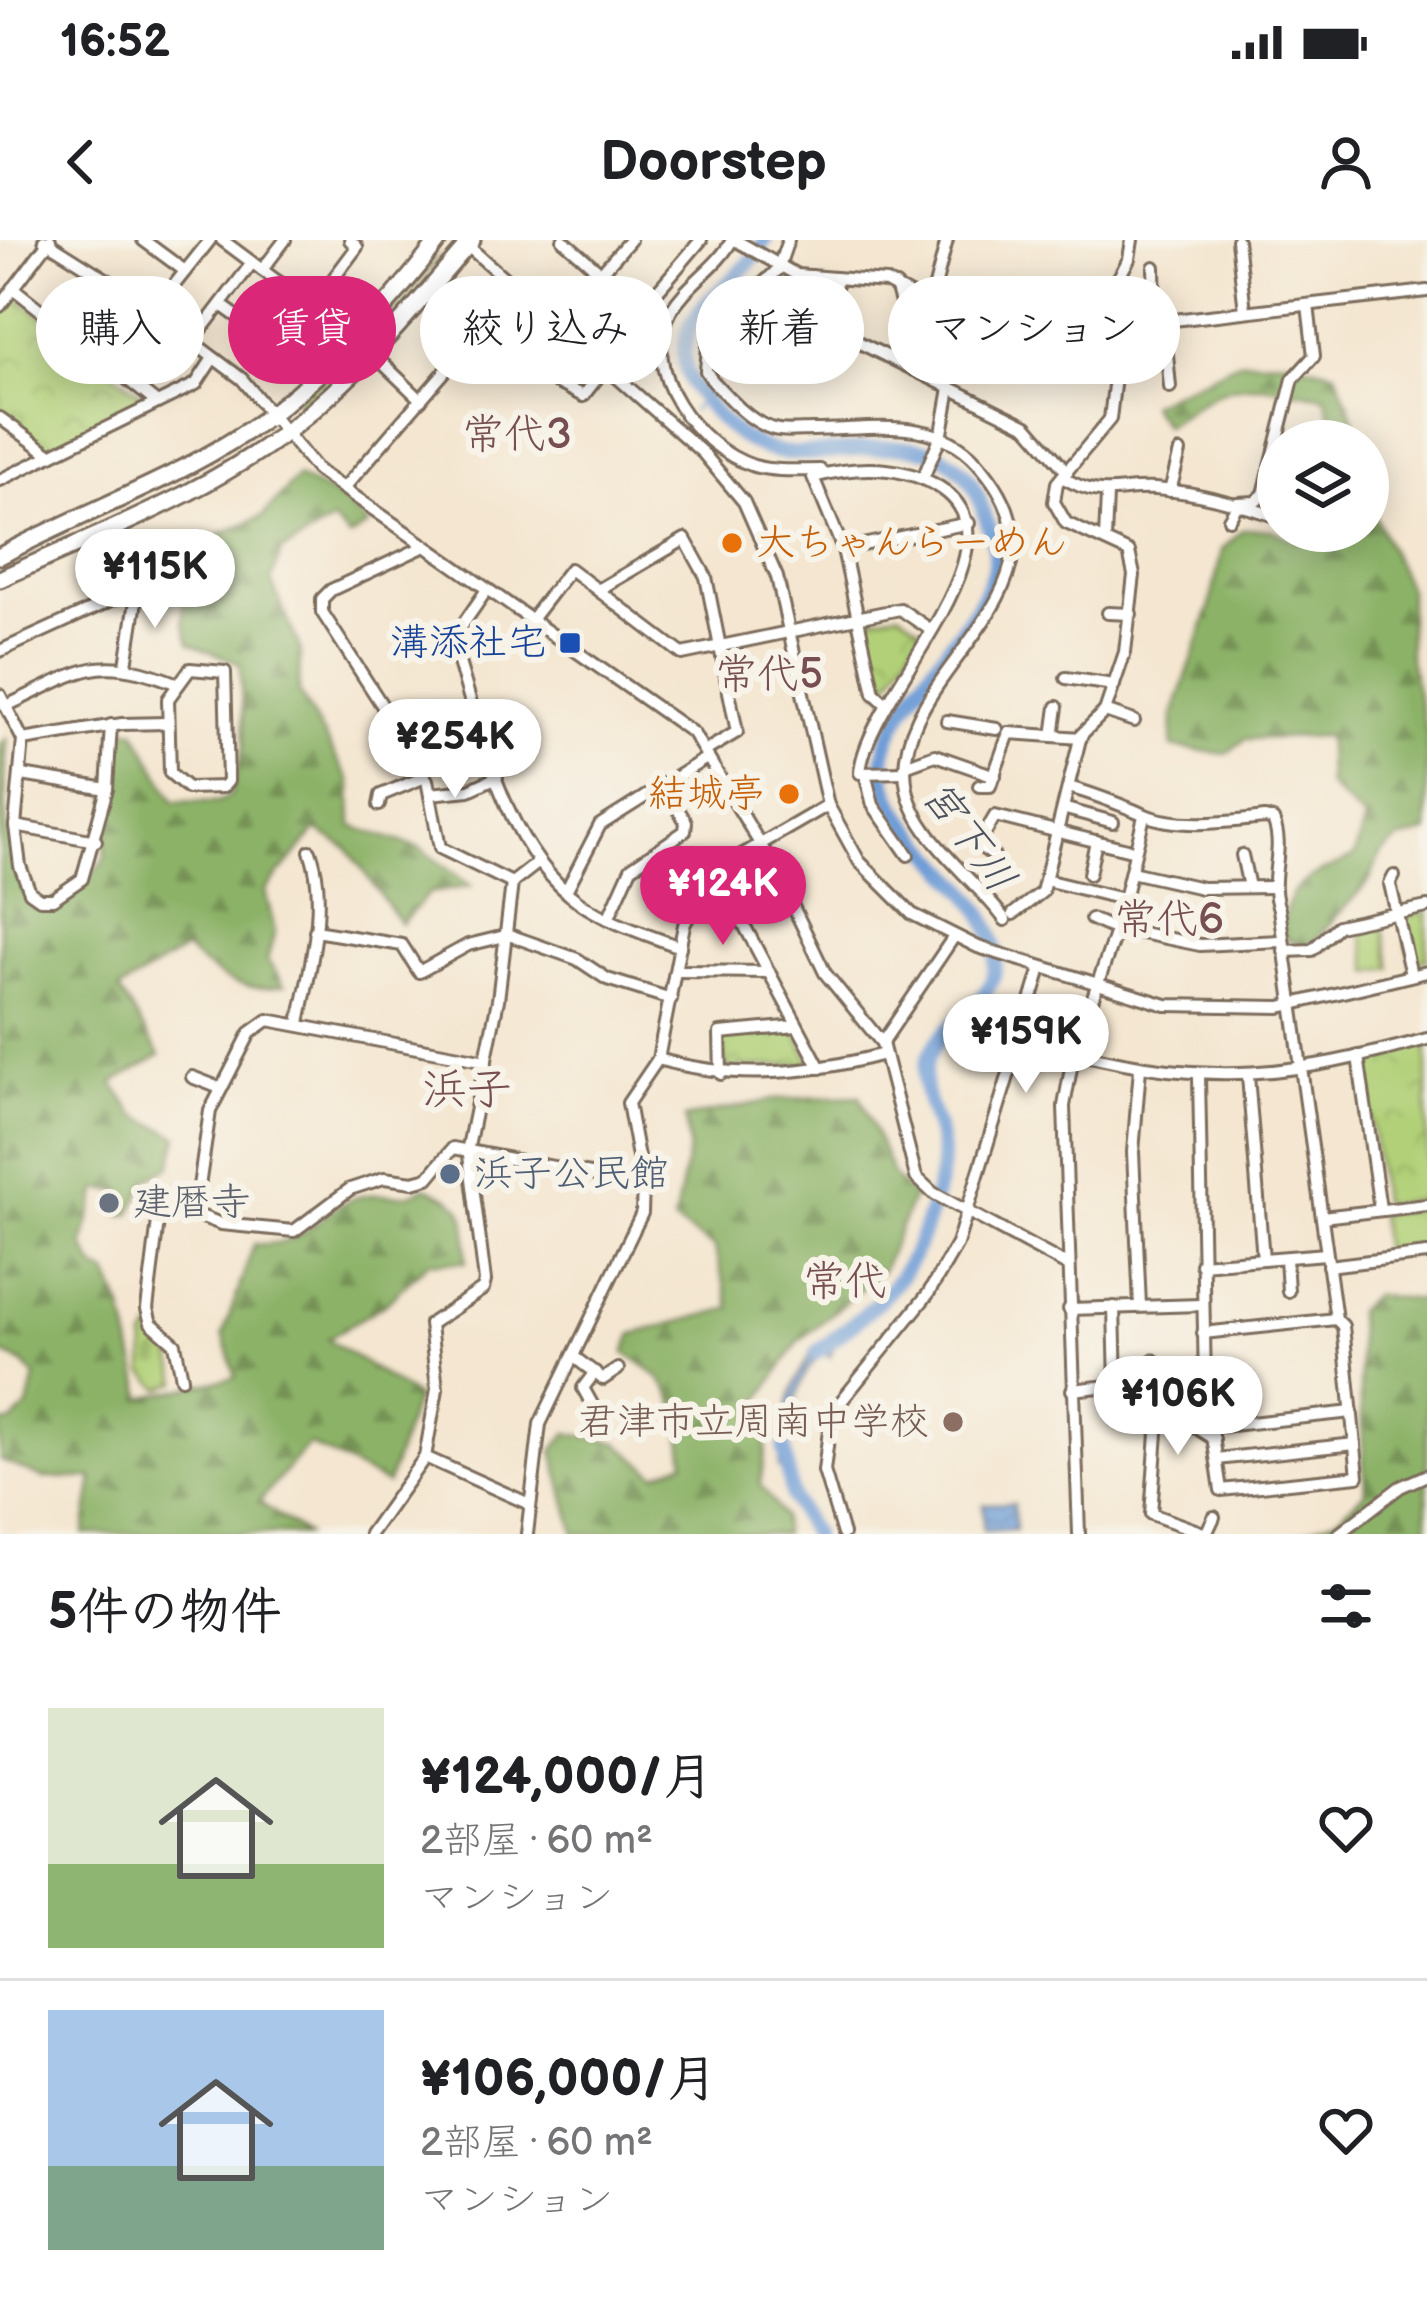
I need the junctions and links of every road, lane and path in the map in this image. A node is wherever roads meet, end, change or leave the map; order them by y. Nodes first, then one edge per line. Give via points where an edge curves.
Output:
1 (143, 240) edge
2 (210, 240) edge
3 (222, 240) edge
4 (285, 240) edge
5 (350, 240) edge
6 (440, 240) edge
7 (563, 240) edge
8 (630, 240) edge
9 (701, 240) edge
10 (788, 240) edge
11 (947, 240) edge
12 (1132, 240) edge
13 (1237, 240) edge
14 (48, 241) edge
15 (736, 241) edge
16 (467, 242) edge
17 (778, 265) junction
18 (257, 266) junction
19 (1154, 267) dead end
20 (185, 271) junction
21 (601, 273) junction
22 (99, 276) edge
23 (181, 276) edge
24 (270, 276) edge
25 (335, 276) edge
26 (504, 276) edge
27 (604, 276) edge
28 (670, 276) edge
29 (812, 276) edge
30 (938, 276) edge
31 (1120, 276) edge
32 (1155, 276) edge
33 (14, 288) junction
34 (1427, 291) edge
35 (220, 305) junction
36 (1308, 305) junction
37 (0, 306) edge
38 (228, 310) edge
39 (1245, 311) junction
40 (1180, 319) edge
41 (204, 326) edge
42 (396, 327) edge
43 (864, 345) edge
44 (204, 351) edge
45 (213, 358) junction
46 (396, 376) edge
47 (340, 384) edge
48 (435, 384) edge
49 (558, 384) edge
50 (593, 384) edge
51 (622, 384) edge
52 (948, 384) edge
53 (1113, 384) edge
54 (1169, 384) edge
55 (1170, 387) dead end
56 (950, 388) junction
57 (421, 400) junction
58 (157, 403) junction
59 (273, 413) junction
60 (0, 418) edge
61 (285, 433) junction
62 (942, 434) junction
63 (1180, 452) dead end
64 (51, 455) junction
65 (820, 470) dead end
66 (1065, 474) junction
67 (924, 476) junction
68 (0, 480) edge
69 (344, 488) junction
70 (1170, 491) junction
71 (1107, 495) junction
72 (1238, 504) junction
73 (1257, 510) edge
74 (1229, 519) dead end
75 (969, 524) junction
76 (110, 528) junction
77 (1106, 539) junction
78 (425, 546) junction
79 (843, 549) junction
80 (0, 556) edge
81 (0, 579) edge
82 (138, 588) junction
83 (598, 590) junction
84 (487, 591) junction
85 (1108, 613) dead end
86 (1131, 614) junction
87 (857, 617) junction
88 (530, 621) junction
89 (928, 628) junction
90 (788, 632) junction
91 (721, 646) junction
92 (0, 651) edge
93 (126, 665) junction
94 (1066, 678) dead end
95 (1115, 681) junction
96 (1132, 681) dead end
97 (175, 683) junction
98 (3, 700) edge
99 (885, 703) junction
100 (1057, 706) dead end
101 (1105, 711) junction
102 (990, 712) dead end
103 (947, 721) dead end
104 (1031, 721) dead end
105 (1134, 721) dead end
106 (167, 723) junction
107 (111, 725) junction
108 (1002, 732) junction
109 (413, 734) dead end
110 (1047, 735) junction
111 (1081, 738) junction
112 (23, 740) junction
113 (391, 741) junction
114 (706, 754) junction
115 (904, 770) junction
116 (866, 773) junction
117 (22, 775) junction
118 (995, 776) junction
119 (425, 777) junction
120 (497, 777) junction
121 (662, 784) junction
122 (979, 786) dead end
123 (1072, 788) junction
124 (107, 789) junction
125 (430, 794) junction
126 (379, 805) dead end
127 (828, 805) junction
128 (1066, 809) junction
129 (1144, 815) junction
130 (1113, 821) dead end
131 (15, 826) junction
132 (1060, 831) junction
133 (96, 841) junction
134 (1096, 841) junction
135 (761, 844) junction
136 (310, 851) dead end
137 (1135, 851) junction
138 (1241, 855) dead end
139 (908, 856) dead end
140 (994, 856) dead end
141 (538, 862) junction
142 (1131, 872) junction
143 (1089, 874) dead end
144 (1394, 877) dead end
145 (1046, 880) junction
146 (512, 883) junction
147 (1249, 887) junction
148 (1270, 887) junction
149 (566, 891) junction
150 (700, 896) junction
151 (1123, 899) junction
152 (1427, 908) edge
153 (1398, 914) junction
154 (608, 919) junction
155 (1091, 919) dead end
156 (1116, 929) junction
157 (315, 931) junction
158 (509, 935) junction
159 (952, 938) junction
160 (1282, 946) junction
161 (680, 947) junction
162 (1040, 968) junction
163 (677, 971) junction
164 (769, 972) junction
165 (1427, 972) edge
166 (1412, 975) junction
167 (1095, 986) junction
168 (671, 998) junction
169 (1292, 1005) junction
170 (299, 1023) junction
171 (796, 1026) junction
172 (1427, 1039) edge
173 (883, 1049) junction
174 (1074, 1052) junction
175 (1358, 1056) junction
176 (658, 1059) junction
177 (486, 1060) junction
178 (820, 1068) junction
179 (1140, 1068) junction
180 (1300, 1070) junction
181 (721, 1074) junction
182 (1248, 1076) junction
183 (192, 1077) dead end
184 (1199, 1077) junction
185 (220, 1088) junction
186 (469, 1147) junction
187 (643, 1184) junction
188 (1427, 1205) edge
189 (1380, 1209) junction
190 (966, 1211) junction
191 (196, 1212) junction
192 (1322, 1217) junction
193 (628, 1246) junction
194 (643, 1251) dead end
195 (1427, 1254) edge
196 (1286, 1258) junction
197 (1262, 1259) junction
198 (1327, 1260) junction
199 (1201, 1264) junction
200 (1066, 1265) junction
201 (1288, 1291) dead end
202 (1202, 1304) junction
203 (1140, 1306) junction
204 (1114, 1307) junction
205 (1069, 1309) junction
206 (1336, 1319) junction
207 (1203, 1334) junction
208 (574, 1357) junction
209 (1153, 1360) dead end
210 (618, 1370) dead end
211 (595, 1372) junction
212 (182, 1378) dead end
213 (1116, 1385) junction
214 (1072, 1390) junction
215 (1156, 1404) junction
216 (1352, 1412) junction
217 (589, 1415) dead end
218 (1214, 1433) junction
219 (1355, 1444) junction
220 (425, 1457) junction
221 (1217, 1459) junction
222 (1427, 1475) edge
223 (527, 1503) junction
224 (1214, 1517) dead end
225 (370, 1534) edge
226 (527, 1534) edge
227 (843, 1534) edge
228 (1079, 1534) edge
229 (1339, 1534) edge

1 - 20 street
2 - 20 street
3 - 18 street
4 - 18 street
5 - 25 street via 357,247
6 - 59 highway via 346,347
7 - 21 street
8 - 21 street
9 - 28 street
10 - 17 street
11 - 30 street
12 - 31 street
13 - 39 street
14 - 22 street
14 - 33 street
15 - 17 street
15 - 65 street via 665,324 668,390 737,459
16 - 26 street
16 - 42 highway
17 - 29 street
17 - 62 street via 709,333 706,370 720,389 769,428
18 - 24 street
18 - 35 street
19 - 32 street
20 - 23 street
21 - 27 street
33 - 37 street
33 - 58 street
34 - 36 street
35 - 38 street
35 - 41 street
36 - 39 street
36 - 72 street via 1314,356 1293,379 1264,494
39 - 40 street
43 - 56 street
44 - 45 street
45 - 58 street via 196,384
45 - 59 street
46 - 57 street
47 - 61 highway
48 - 57 street
49 - 50 street via 583,397
51 - 90 street via 731,483 764,538
52 - 56 street
53 - 66 street via 1109,419
54 - 55 street
56 - 62 street
56 - 66 street via 1027,425
57 - 69 street
58 - 64 street
59 - 61 street
59 - 80 highway
60 - 64 street
61 - 69 street
61 - 76 highway
62 - 67 street
62 - 115 street via 983,468 1001,501 1009,574 911,729
63 - 70 street
64 - 68 street
66 - 71 street
66 - 77 street via 1054,502 1066,524
67 - 75 street via 959,504
67 - 79 street via 873,469 813,477
69 - 78 street
70 - 71 street
70 - 72 street
71 - 77 street
72 - 73 street
72 - 74 street
75 - 79 street
75 - 89 street via 968,563
76 - 81 highway
76 - 82 street
77 - 86 street via 1133,561
78 - 84 street
78 - 113 street via 322,599 322,612 387,713
79 - 87 street
82 - 92 street
82 - 93 street
83 - 88 street via 570,569
83 - 91 street via 682,654
83 - 91 street via 685,539 706,577
84 - 88 street
84 - 120 street via 452,640
85 - 86 street
86 - 95 street
87 - 89 street via 900,609
87 - 90 street
87 - 99 street via 874,693
88 - 114 street via 681,724
89 - 99 street
90 - 91 street
90 - 127 street
91 - 114 street via 737,732
93 - 97 street
93 - 98 street via 91,666
94 - 95 street
95 - 96 street
95 - 101 street
97 - 106 street
97 - 106 street via 190,669 225,673 224,787 177,783
98 - 112 street
99 - 116 street via 862,754
100 - 110 street
101 - 105 street
101 - 111 street
102 - 108 street
103 - 108 street
104 - 110 street
106 - 107 street
107 - 112 street
107 - 124 street
108 - 110 street
108 - 118 street
109 - 113 street
110 - 111 street
111 - 123 street
112 - 117 street
113 - 119 street
114 - 121 street
114 - 135 street
115 - 116 street
115 - 118 street via 935,749
115 - 145 street via 911,806 1009,917
116 - 139 street via 873,806
117 - 124 street
117 - 131 street
118 - 122 street
119 - 125 street
119 - 126 street via 381,795
120 - 125 street
120 - 141 street
121 - 149 street via 600,824
121 - 154 street via 686,831 631,868
123 - 128 street
123 - 129 street
124 - 133 street
125 - 146 street via 445,854
127 - 135 street
127 - 159 street via 877,883
128 - 130 street
128 - 132 street
129 - 137 street
129 - 148 street via 1273,820 1278,853
131 - 133 street
131 - 133 street via 20,866 40,899 82,879
132 - 134 street
132 - 140 street via 995,816 978,845
132 - 145 street
134 - 137 street
134 - 143 street
135 - 150 street via 726,864
135 - 173 street via 825,973
136 - 157 street
137 - 142 street
138 - 147 street
141 - 146 street
141 - 149 street
142 - 147 street via 1202,888
142 - 151 street
144 - 153 street
145 - 151 street
146 - 158 street
147 - 148 street
148 - 160 street
149 - 154 street
150 - 161 street
150 - 164 street via 743,922
151 - 156 street
152 - 153 street
153 - 160 street via 1336,927 1309,951
153 - 166 street
154 - 161 street
155 - 156 street
156 - 160 street via 1200,945
156 - 167 street
157 - 158 street via 402,945 419,971
157 - 170 street
158 - 168 street
158 - 177 street
159 - 162 street
159 - 173 street
160 - 169 street
161 - 163 street
162 - 167 street
162 - 190 street
163 - 164 street
163 - 168 street
164 - 171 street
165 - 166 street
166 - 169 street
167 - 169 street via 1189,1007
167 - 174 street
168 - 176 street
169 - 180 street
170 - 177 street
170 - 185 street via 276,1018 258,1025
171 - 178 street
171 - 181 street via 720,1033
172 - 175 street
173 - 178 street
173 - 190 street via 905,1151 922,1185
174 - 179 street
174 - 200 street via 1062,1129
175 - 180 street
175 - 189 street
176 - 181 street
176 - 187 street via 628,1103
177 - 186 street
178 - 181 street
179 - 184 street
179 - 203 street via 1132,1152
180 - 182 street
180 - 192 street
182 - 184 street
182 - 197 street
183 - 185 street
184 - 199 street
185 - 191 street via 203,1136
186 - 187 street
186 - 191 street via 449,1150 420,1181 384,1178 350,1189 294,1232 221,1224
186 - 220 street via 485,1281 430,1324 436,1394
187 - 193 street
188 - 189 street
189 - 192 street
190 - 200 street
190 - 227 street via 928,1294 831,1414 824,1471
191 - 212 street via 160,1211 147,1309 175,1344
192 - 198 street
193 - 194 street
193 - 208 street
195 - 198 street
196 - 197 street
196 - 198 street
196 - 201 street
197 - 199 street
198 - 206 street
199 - 202 street
200 - 205 street
202 - 203 street
202 - 207 street
203 - 204 street
204 - 205 street
204 - 213 street
205 - 214 street
206 - 207 street
206 - 216 street
207 - 218 street
208 - 211 street
208 - 223 street via 540,1424
209 - 215 street
210 - 211 street via 608,1378
211 - 217 street via 583,1388
213 - 214 street
213 - 215 street
214 - 228 street
215 - 218 street
215 - 224 street via 1151,1514 1206,1534
216 - 218 street
216 - 219 street
218 - 221 street
219 - 221 street
219 - 221 street via 1358,1476 1221,1490
220 - 223 street
220 - 225 street
222 - 229 street
223 - 226 street

